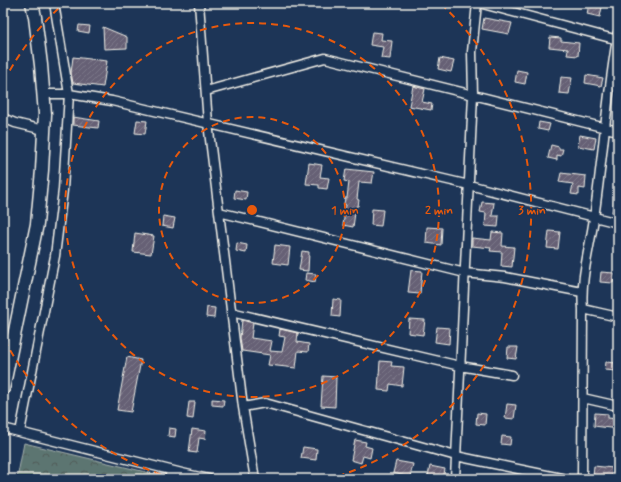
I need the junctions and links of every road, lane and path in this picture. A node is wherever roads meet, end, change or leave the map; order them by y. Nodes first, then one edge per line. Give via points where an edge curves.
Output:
1 (32, 3) edge
2 (54, 3) edge
3 (199, 3) edge
4 (478, 3) edge
5 (618, 38) edge
6 (206, 92) junction
7 (44, 94) junction
8 (68, 94) junction
9 (473, 95) junction
10 (3, 118) edge
11 (208, 123) junction
12 (604, 128) junction
13 (44, 130) junction
14 (618, 131) edge
15 (469, 186) junction
16 (219, 212) junction
17 (594, 218) junction
18 (618, 223) edge
19 (465, 273) junction
20 (582, 292) junction
21 (583, 309) junction
22 (231, 312) junction
23 (618, 317) edge
24 (460, 366) junction
25 (512, 375) dead end
26 (3, 389) edge
27 (583, 398) junction
28 (618, 406) edge
29 (243, 407) junction
30 (3, 428) edge
31 (20, 432) junction
32 (456, 456) junction
33 (170, 475) edge
34 (181, 476) edge
35 (209, 479) edge
36 (254, 479) edge
37 (455, 479) edge
38 (566, 479) edge
39 (582, 479) edge

1 - 7 highway
2 - 8 street
3 - 6 street
4 - 5 street
4 - 9 street via 472,52
5 - 12 street
6 - 9 street via 325,58
6 - 11 street
7 - 8 street
7 - 13 highway
8 - 11 street via 112,101
8 - 31 street via 63,190 55,256
9 - 12 street
9 - 15 street
10 - 13 street
11 - 15 street
11 - 16 street
12 - 14 street
12 - 17 street
13 - 26 highway via 37,224
15 - 17 street
15 - 19 street
16 - 19 street
16 - 22 street
17 - 18 street
17 - 20 street
19 - 20 street via 505,277
19 - 24 street
20 - 21 street
21 - 23 street
21 - 27 street
22 - 24 street
22 - 29 street
24 - 25 street
24 - 32 street
27 - 28 street
27 - 39 street
29 - 32 street via 265,404
29 - 36 street
30 - 31 street
31 - 33 street
32 - 37 street
32 - 38 street
33 - 34 street
34 - 35 street

